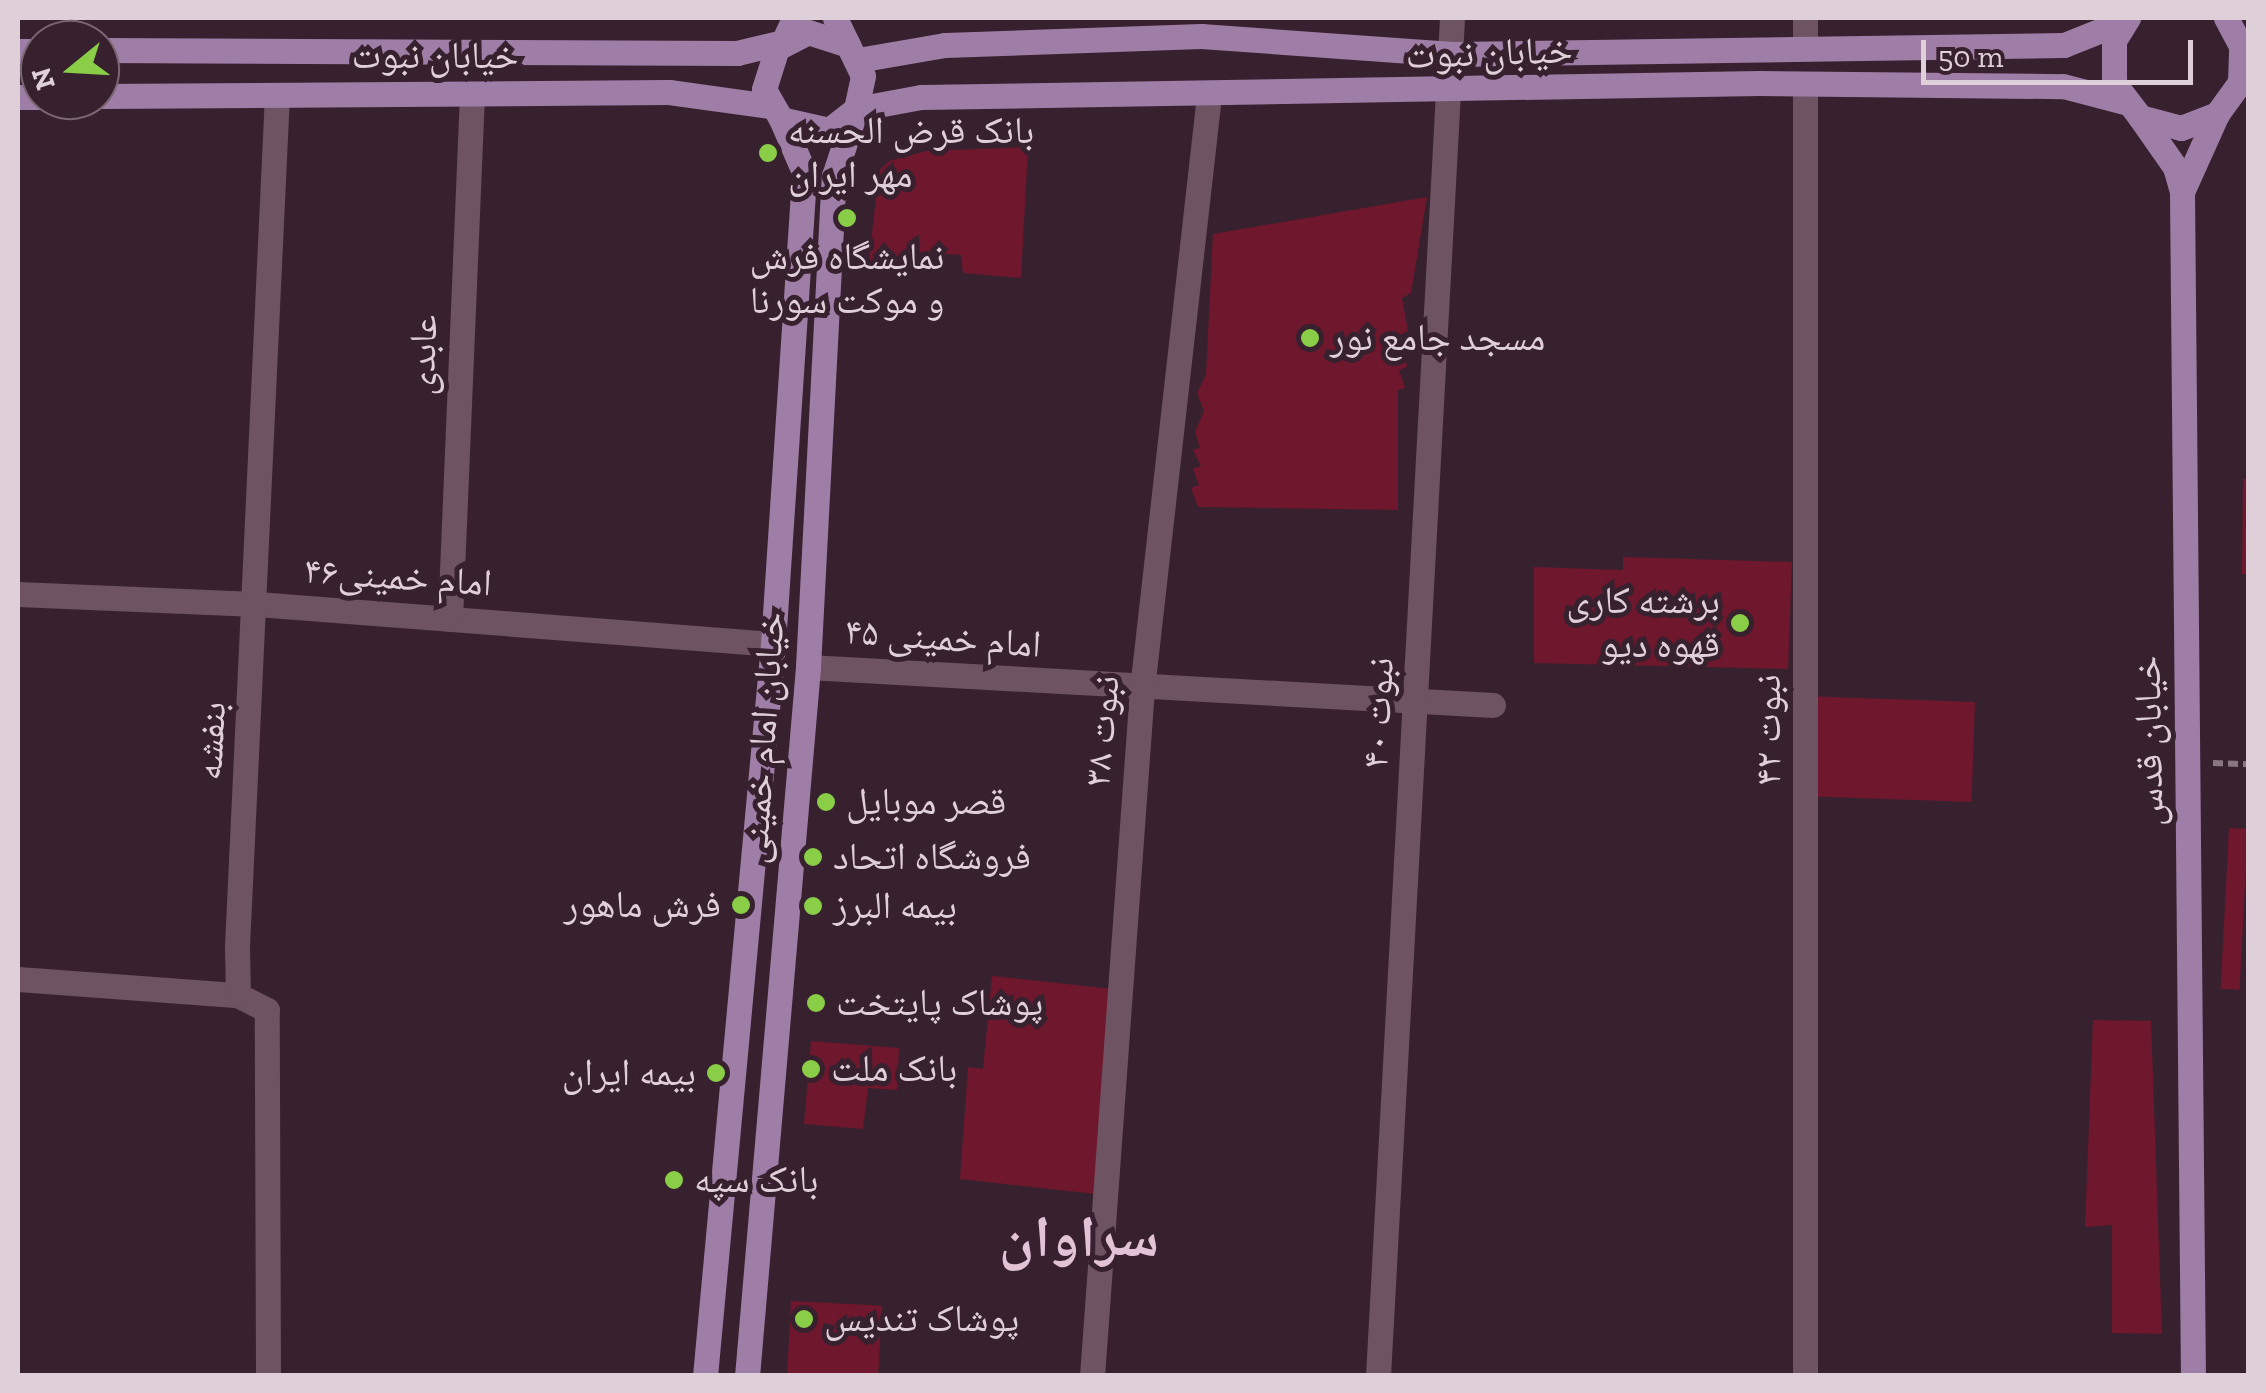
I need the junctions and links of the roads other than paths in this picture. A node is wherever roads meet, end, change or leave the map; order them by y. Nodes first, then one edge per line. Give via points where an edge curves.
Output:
1 (794, 18) edge
2 (835, 18) edge
3 (1452, 18) edge
4 (1805, 18) edge
5 (2126, 19) edge
6 (1201, 27) edge
7 (2236, 28) edge
8 (783, 42) junction
9 (1804, 48) junction
10 (120, 50) edge
11 (853, 52) junction
12 (1452, 54) junction
13 (1805, 84) junction
14 (1450, 92) junction
15 (472, 94) junction
16 (277, 95) junction
17 (120, 96) edge
18 (1208, 96) junction
19 (2232, 101) edge
20 (856, 109) junction
21 (2132, 110) junction
22 (775, 113) junction
23 (2182, 192) junction
24 (18, 594) edge
25 (257, 604) junction
26 (450, 618) junction
27 (773, 644) junction
28 (808, 667) junction
29 (1142, 689) junction
30 (1416, 702) junction
31 (1493, 705) dead end
32 (18, 978) edge
33 (238, 994) junction
34 (268, 1376) edge
35 (704, 1376) edge
36 (748, 1376) edge
37 (1092, 1376) edge
38 (1378, 1376) edge
39 (1805, 1376) edge
40 (2193, 1376) edge

1 - 8 main road
2 - 11 main road
3 - 12 street, نبوت ۴۰
4 - 9 street
5 - 9 main road, خیابان نبوت via 2064,45
5 - 21 main road via 2111,62
6 - 11 main road, خیابان نبوت
6 - 12 main road, خیابان نبوت
7 - 19 main road via 2243,63
8 - 10 main road, خیابان نبوت via 704,54
8 - 11 main road via 817,32
8 - 22 main road via 764,72
9 - 12 main road, خیابان نبوت
11 - 20 main road via 862,93
12 - 14 street, نبوت ۴۰
13 - 14 main road, خیابان نبوت
13 - 21 main road, خیابان نبوت via 2062,86
13 - 39 street, نبوت ۴۲
14 - 18 main road, خیابان نبوت
14 - 30 street, نبوت ۴۰
15 - 16 main road, خیابان نبوت
15 - 22 main road, خیابان نبوت via 669,92
15 - 26 street, عابدی
16 - 17 main road, خیابان نبوت
16 - 25 street, بنفشه
18 - 20 main road, خیابان نبوت via 921,97
18 - 29 street, نبوت ۳۸
19 - 21 main road, خیابان نبوت via 2181,128
19 - 23 main road
20 - 22 main road via 829,130
20 - 28 main road, خیابان امام خمینی via 834,176
21 - 23 main road, خیابان قدس via 2176,167
22 - 27 main road, خیابان امام خمینی via 804,172
23 - 40 main road, خیابان قدس
24 - 25 street, امام خمینی۴۶
25 - 26 street, امام خمینی۴۶
25 - 33 street, بنفشه
26 - 27 street, امام خمینی۴۶
27 - 35 main road, خیابان امام خمینی
28 - 29 street, امام خمینی ۴۵
28 - 36 main road, خیابان امام خمینی
29 - 30 street, امام خمینی ۴۵
29 - 37 street, نبوت ۳۸
30 - 31 street, امام خمینی ۴۵
30 - 38 street, نبوت ۴۰
32 - 33 street
33 - 34 street via 266,1010

